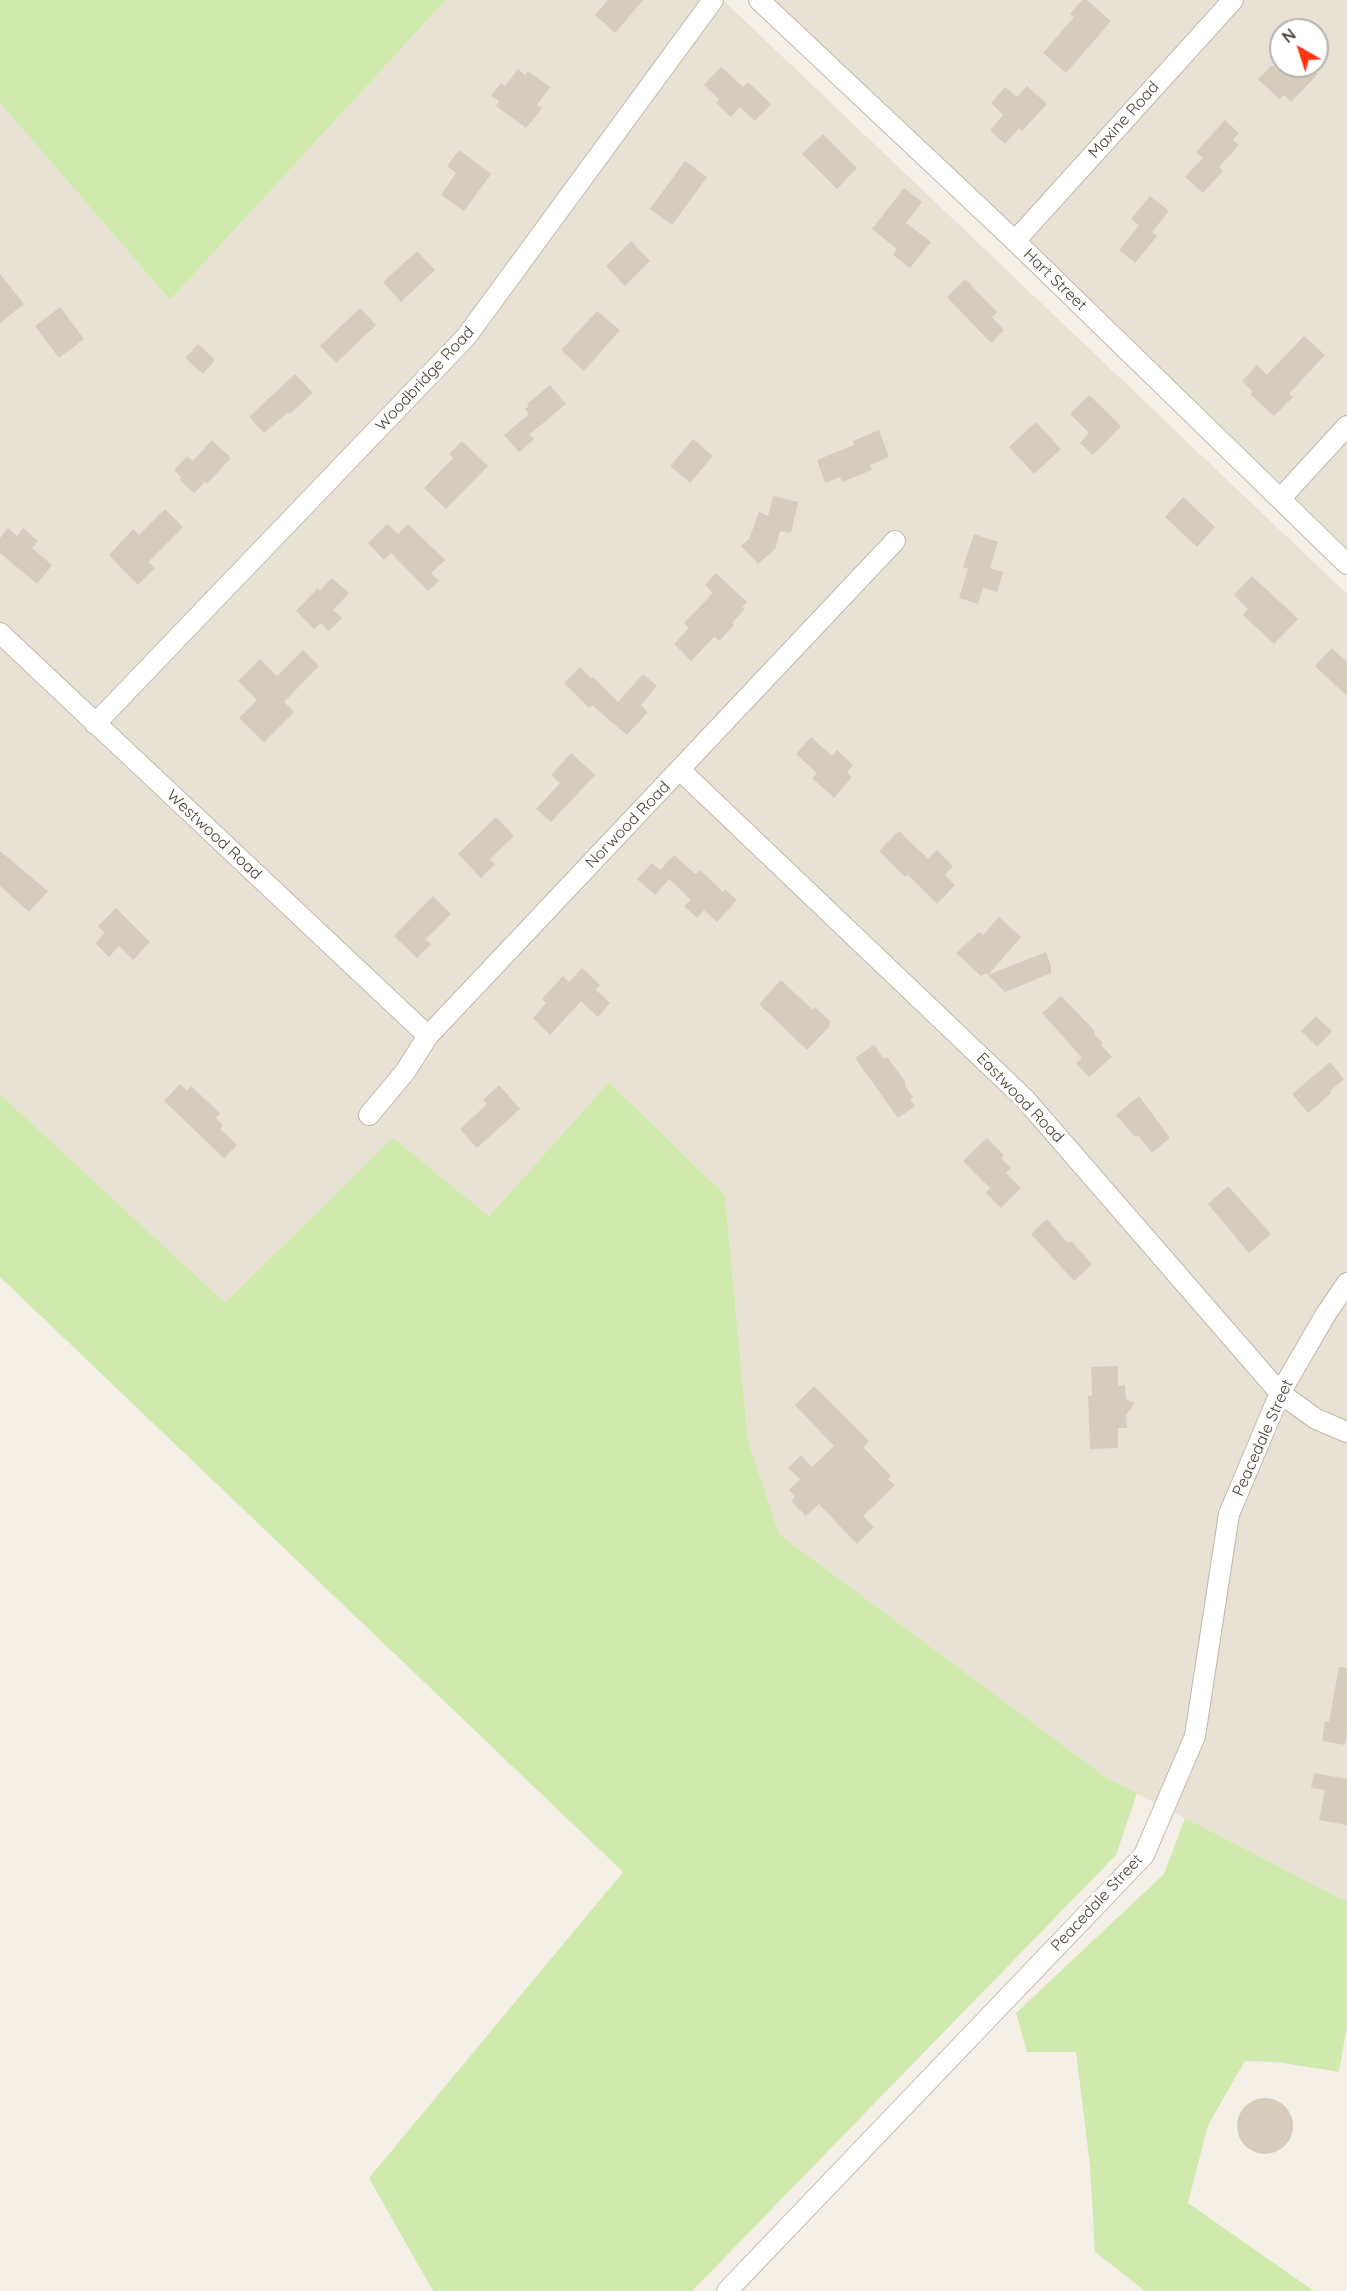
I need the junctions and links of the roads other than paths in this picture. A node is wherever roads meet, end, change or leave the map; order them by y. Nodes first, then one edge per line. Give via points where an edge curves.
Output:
1 (712, 0) edge
2 (759, 0) edge
3 (1233, 0) edge
4 (1015, 241) junction
5 (1347, 426) edge
6 (1280, 499) junction
7 (895, 541) dead end
8 (1347, 564) edge
9 (0, 633) edge
10 (95, 724) junction
11 (680, 770) junction
12 (428, 1036) junction
13 (369, 1115) dead end
14 (1347, 1283) edge
15 (1281, 1393) junction
16 (1347, 1432) edge
17 (727, 2291) edge

1 - 10 street, Woodbridge Road via 466,337
2 - 4 street, Hart Street
3 - 4 street, Maxine Road
4 - 6 street, Hart Street
5 - 6 street
6 - 8 street, Hart Street
7 - 11 street, Norwood Road
9 - 10 street, Westwood Road
10 - 12 street, Westwood Road
11 - 12 street, Norwood Road
11 - 15 street, Eastwood Road via 1025,1099
12 - 13 street, Norwood Road via 405,1072
14 - 15 street, Peacedale Street
15 - 16 street, Eastwood Road via 1316,1419
15 - 17 street, Peacedale Street via 1229,1514 1195,1736 1144,1855

